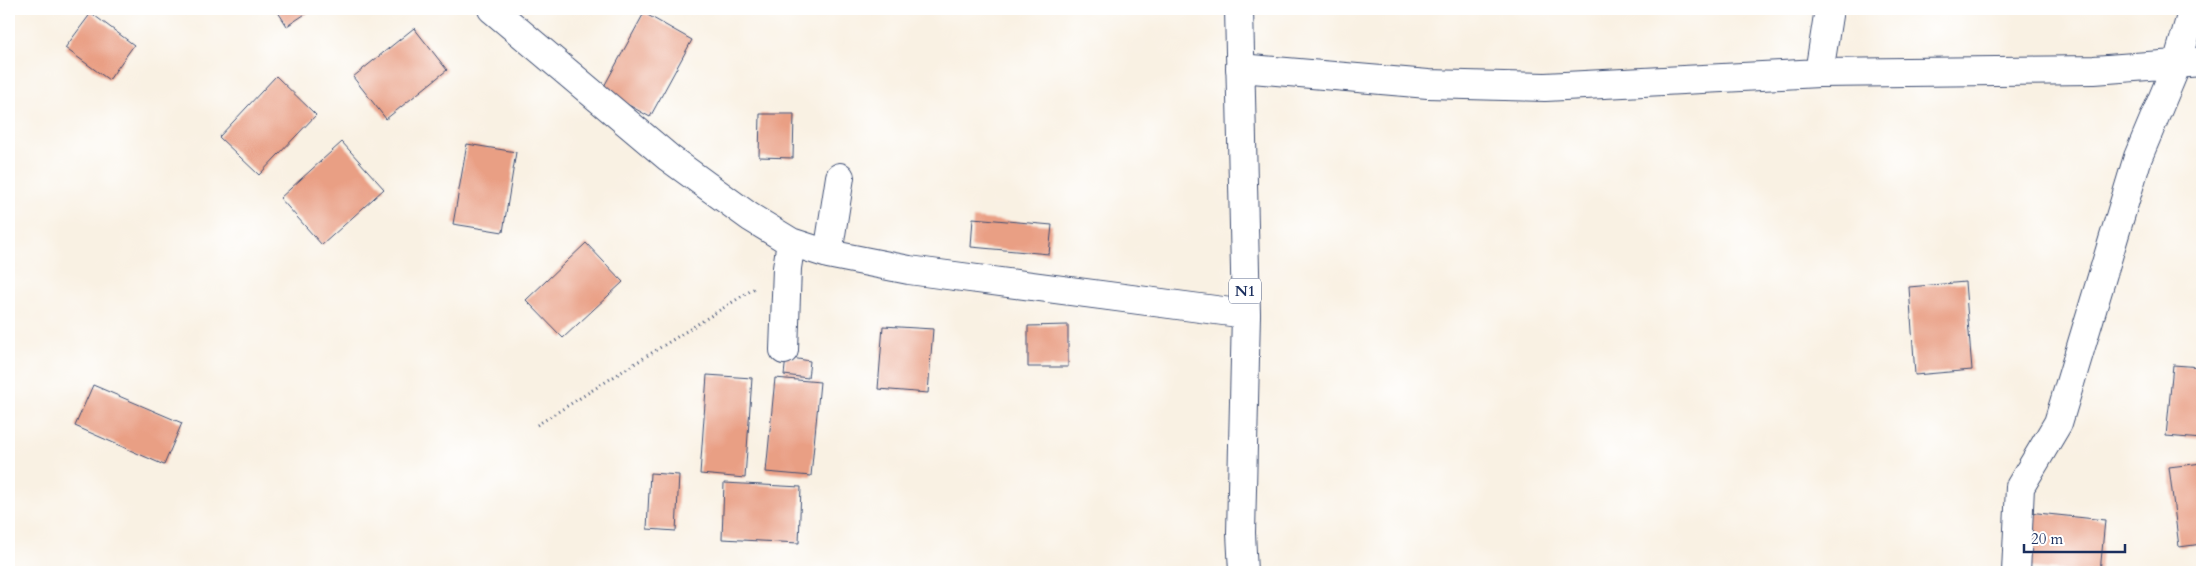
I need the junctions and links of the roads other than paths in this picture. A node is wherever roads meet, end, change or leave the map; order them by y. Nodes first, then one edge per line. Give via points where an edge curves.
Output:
1 (492, 9) edge
2 (1239, 9) edge
3 (1829, 9) edge
4 (2192, 9) edge
5 (2190, 63) edge
6 (1240, 68) junction
7 (1818, 73) junction
8 (840, 177) dead end
9 (828, 254) junction
10 (789, 255) junction
11 (1246, 314) junction
12 (784, 350) dead end
13 (1243, 572) edge
14 (2016, 572) edge

1 - 10 street via 670,158 750,218
2 - 6 street, N1
3 - 7 street
4 - 5 street
5 - 7 street via 2094,70
5 - 14 street via 2138,157 2058,422 2020,487
6 - 7 street via 1428,84 1545,87
6 - 11 street, N1
8 - 9 street
9 - 10 street
9 - 11 street via 909,270
10 - 12 street
11 - 13 street, N1

